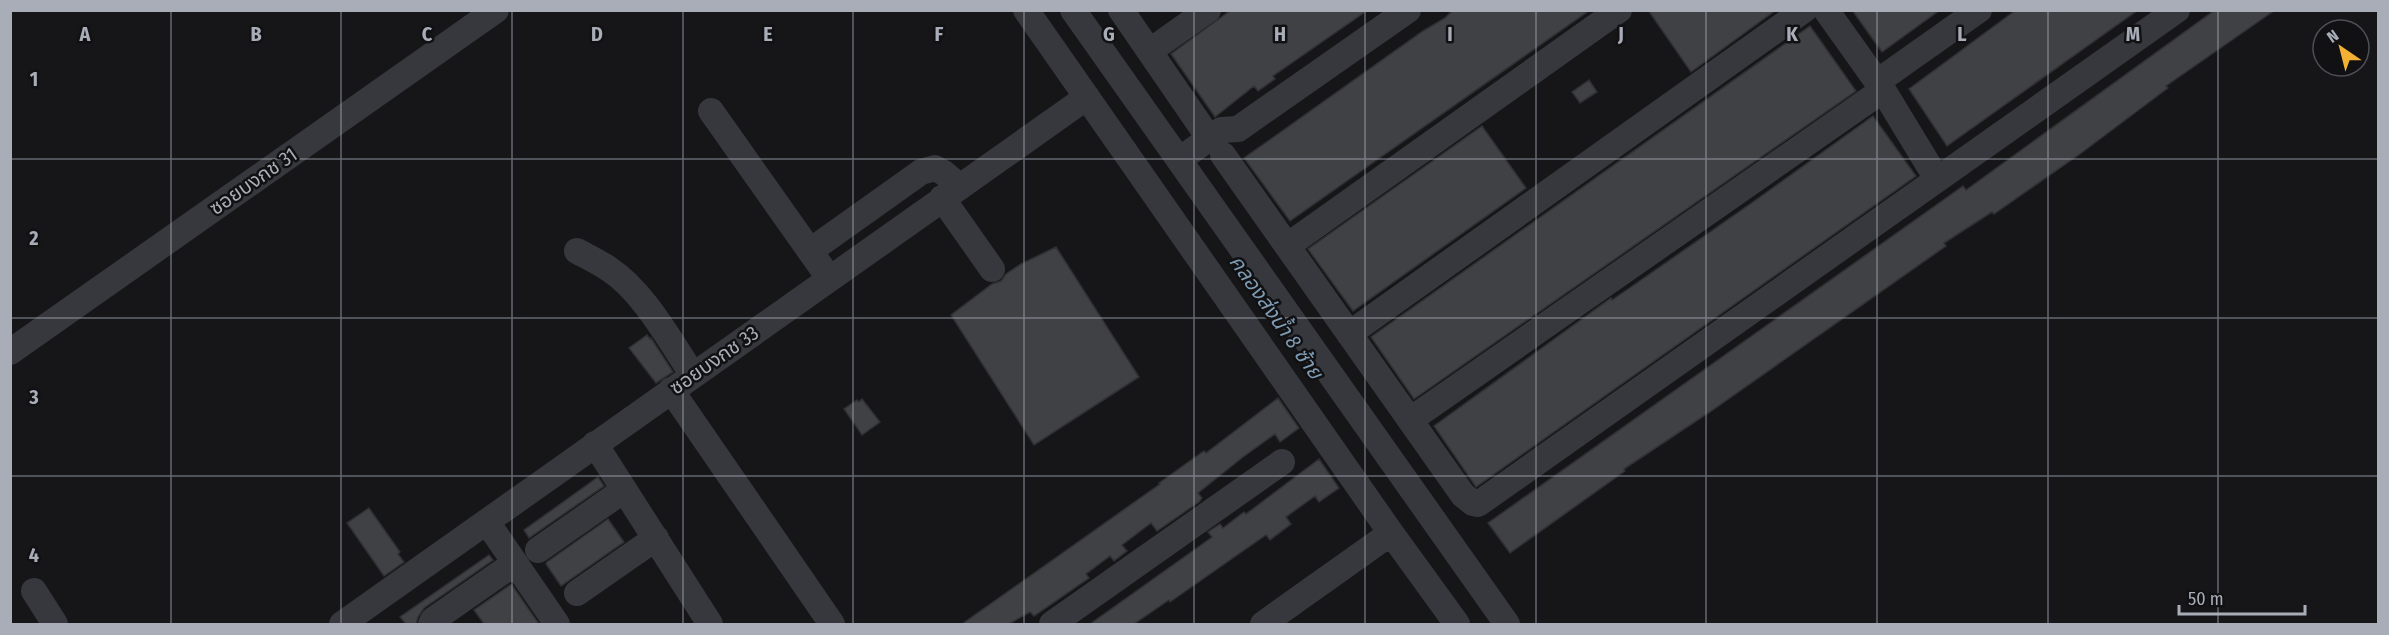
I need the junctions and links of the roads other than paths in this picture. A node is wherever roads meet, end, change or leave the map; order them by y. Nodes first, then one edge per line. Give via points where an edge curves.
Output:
1 (496, 10) edge
2 (1026, 10) edge
3 (1073, 10) edge
4 (1121, 10) edge
5 (1208, 10) edge
6 (1408, 10) edge
7 (1619, 10) edge
8 (1804, 10) edge
9 (1827, 10) edge
10 (1979, 10) edge
11 (2177, 10) edge
12 (1150, 51) junction
13 (1880, 86) junction
14 (1087, 97) junction
15 (711, 111) dead end
16 (1216, 146) junction
17 (1185, 169) junction
18 (1937, 179) junction
19 (951, 192) junction
20 (1287, 246) junction
21 (577, 251) dead end
22 (810, 251) junction
23 (992, 269) dead end
24 (829, 278) junction
25 (1349, 334) junction
26 (10, 352) edge
27 (693, 375) junction
28 (671, 390) junction
29 (1410, 420) junction
30 (595, 444) junction
31 (1282, 462) dead end
32 (624, 490) junction
33 (487, 522) junction
34 (1391, 533) junction
35 (656, 538) junction
36 (538, 550) dead end
37 (515, 563) junction
38 (34, 591) dead end
39 (577, 593) dead end
40 (55, 624) edge
41 (342, 624) edge
42 (431, 624) edge
43 (557, 624) edge
44 (710, 624) edge
45 (832, 624) edge
46 (1052, 624) edge
47 (1263, 624) edge
48 (1457, 624) edge
49 (1507, 624) edge

1 - 26 street, ซอยบงกช 31
2 - 14 street
3 - 17 street
4 - 12 street
5 - 12 street
6 - 16 street via 1238,129 1221,129
7 - 20 street
8 - 25 street
9 - 13 street
10 - 13 street
11 - 18 street
12 - 16 street
13 - 18 street
13 - 29 street
14 - 19 street, ซอยบงกช 33
14 - 34 street
15 - 22 street
16 - 17 street
16 - 20 street
17 - 49 street
18 - 29 street via 1478,504 1463,495
19 - 22 street via 944,173 934,168 921,172
19 - 23 street
19 - 24 street, ซอยบงกช 33
20 - 25 street
21 - 27 street via 624,281 658,322
22 - 24 street
24 - 27 street, ซอยบงกช 33
25 - 29 street
27 - 28 street, ซอยบงกช 33
28 - 30 street, ซอยบงกช 33
28 - 45 street
30 - 32 street
30 - 33 street, ซอยบงกช 33
31 - 46 street
32 - 35 street
32 - 36 street
33 - 37 street
33 - 41 street, ซอยบงกช 33
34 - 47 street
34 - 48 street
35 - 39 street
35 - 44 street
37 - 42 street
37 - 43 street
38 - 40 street

